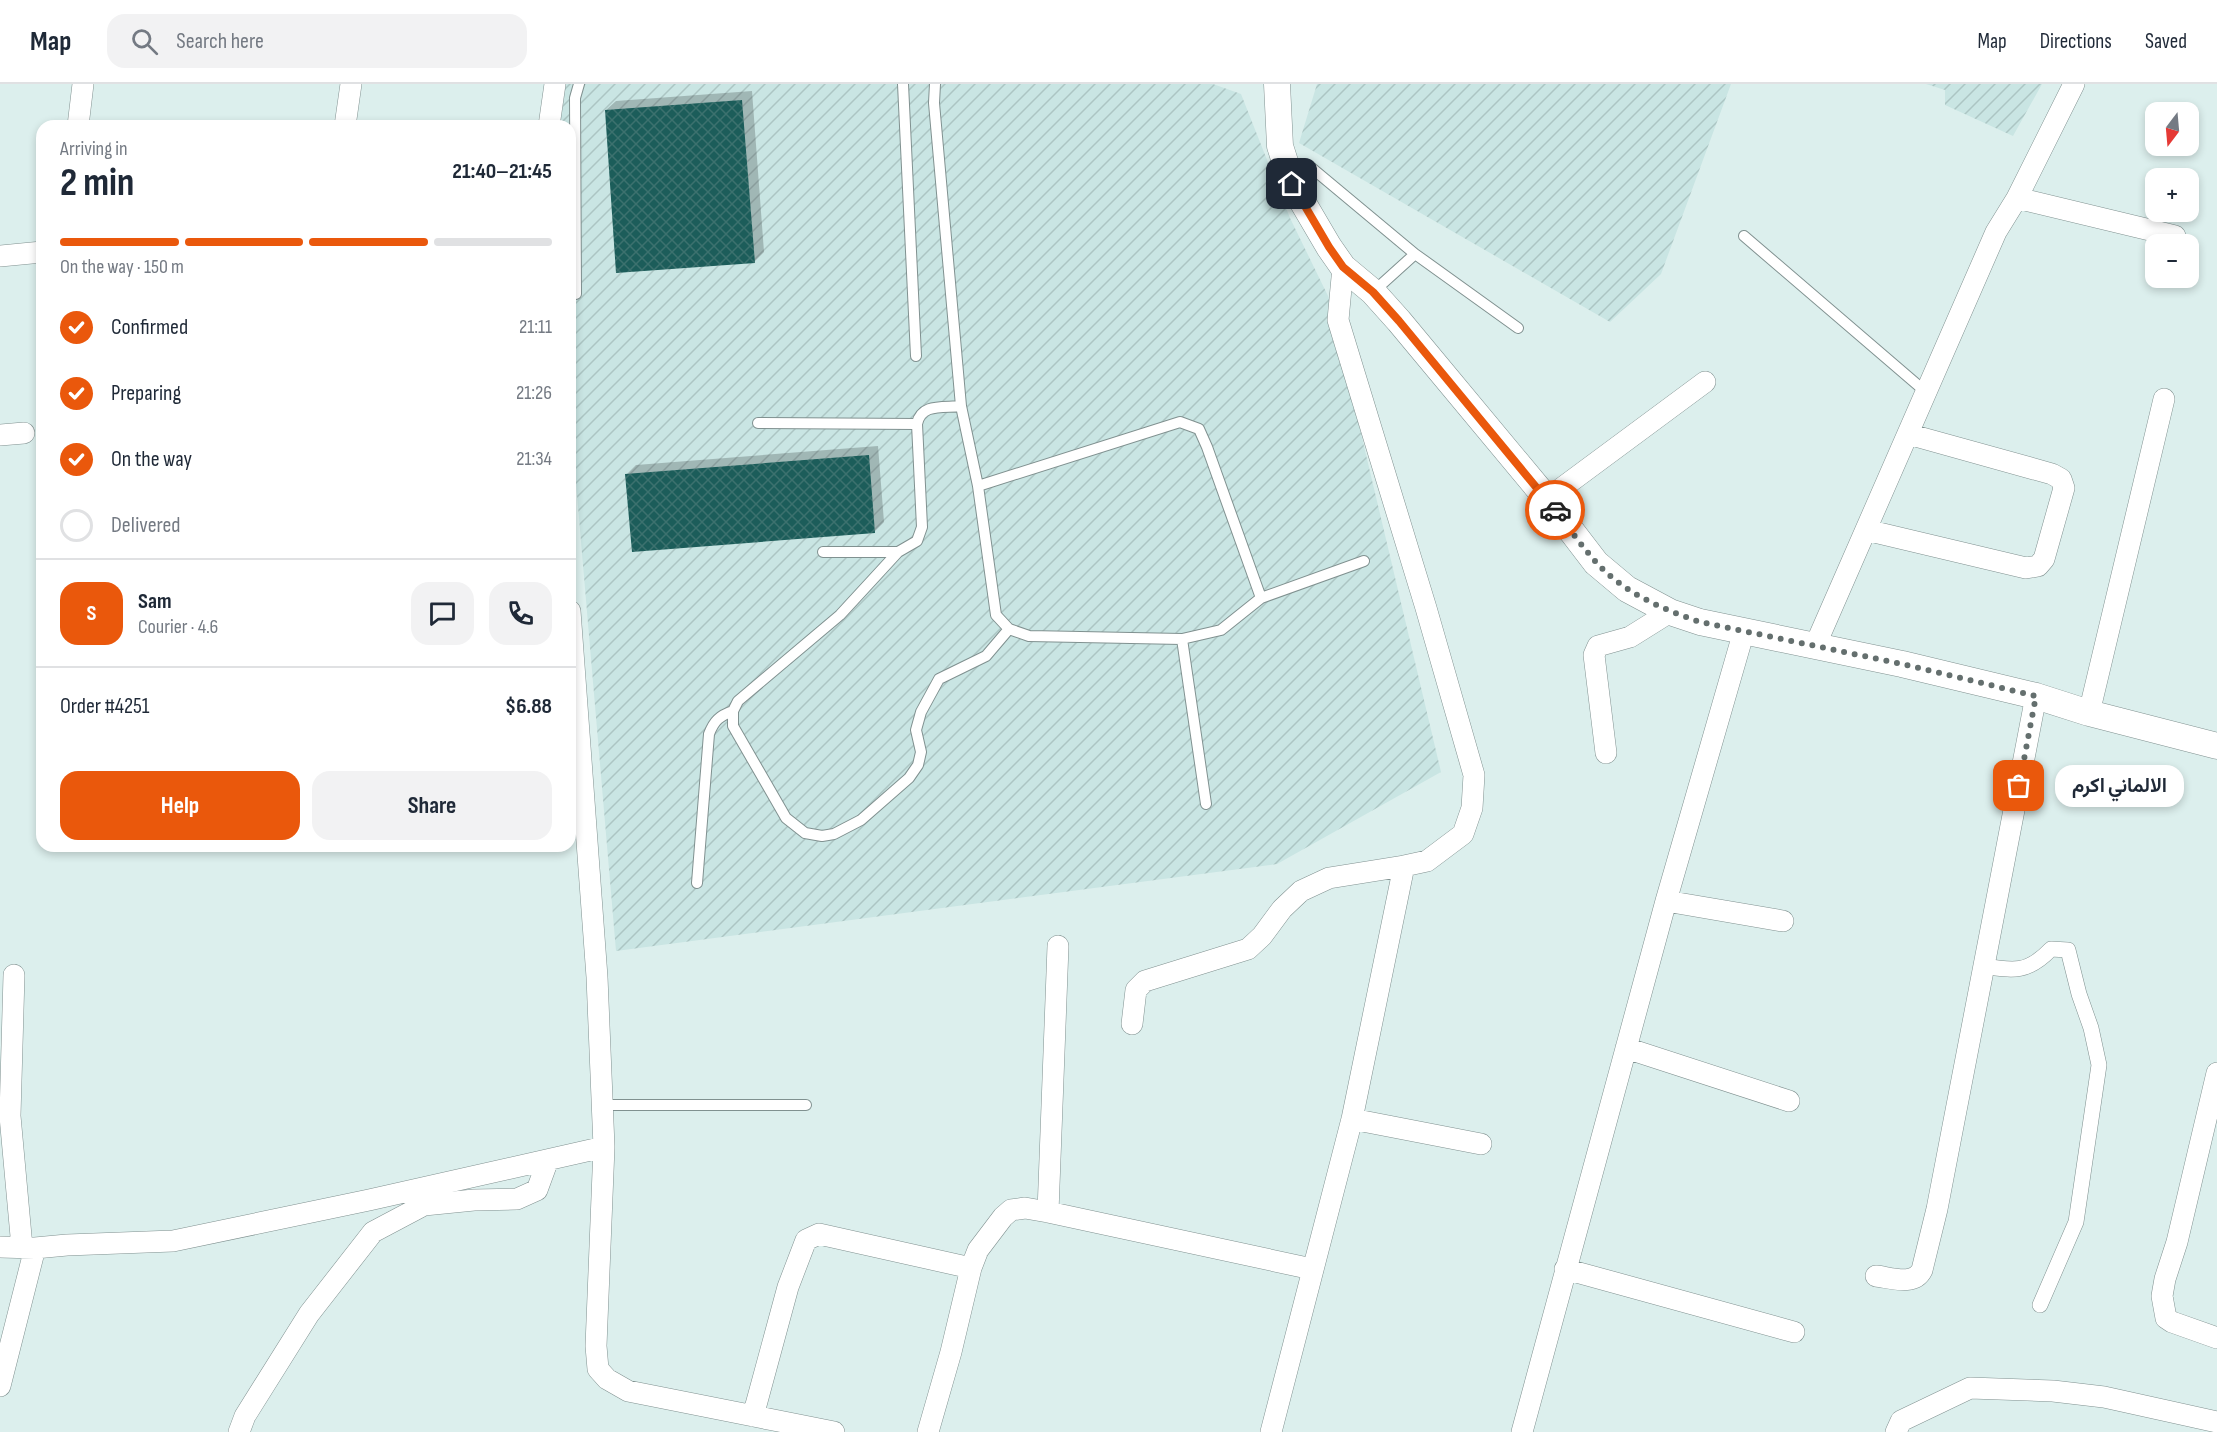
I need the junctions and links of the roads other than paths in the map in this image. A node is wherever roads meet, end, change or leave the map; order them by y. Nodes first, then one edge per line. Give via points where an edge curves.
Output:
1 (83, 84) edge
2 (351, 84) edge
3 (555, 84) edge
4 (579, 84) edge
5 (903, 84) edge
6 (935, 84) edge
7 (1277, 84) edge
8 (2074, 84) edge
9 (79, 120) edge
10 (346, 120) edge
11 (550, 120) edge
12 (575, 120) edge
13 (1313, 169) dead end
14 (2017, 198) junction
15 (2167, 234) edge
16 (1744, 236) dead end
17 (36, 253) edge
18 (1415, 254) junction
19 (0, 256) edge
20 (1343, 267) junction
21 (1373, 292) junction
22 (1518, 328) dead end
23 (916, 356) dead end
24 (1705, 382) dead end
25 (1928, 394) junction
26 (2164, 399) dead end
27 (961, 406) junction
28 (758, 423) dead end
29 (917, 424) junction
30 (24, 433) dead end
31 (1908, 434) junction
32 (0, 435) edge
33 (978, 486) junction
34 (1546, 499) junction
35 (1866, 530) junction
36 (823, 552) dead end
37 (898, 552) junction
38 (1364, 561) dead end
39 (1261, 598) junction
40 (1671, 612) junction
41 (1009, 629) junction
42 (1744, 631) junction
43 (1182, 639) junction
44 (1815, 646) junction
45 (576, 692) edge
46 (2036, 696) junction
47 (733, 711) junction
48 (2089, 713) junction
49 (2217, 746) edge
50 (1606, 753) dead end
51 (1206, 804) dead end
52 (1404, 866) junction
53 (697, 883) dead end
54 (1666, 901) junction
55 (1783, 921) dead end
56 (1058, 946) dead end
57 (1984, 966) junction
58 (14, 975) dead end
59 (1132, 1024) dead end
60 (1626, 1048) junction
61 (2217, 1073) edge
62 (1789, 1101) dead end
63 (602, 1105) junction
64 (806, 1105) dead end
65 (1353, 1119) junction
66 (1481, 1144) dead end
67 (604, 1147) junction
68 (548, 1160) junction
69 (1048, 1212) junction
70 (0, 1247) edge
71 (29, 1248) junction
72 (971, 1268) junction
73 (1312, 1269) junction
74 (1565, 1269) junction
75 (1876, 1276) dead end
76 (2040, 1305) dead end
77 (1794, 1332) dead end
78 (2217, 1338) edge
79 (0, 1386) edge
80 (753, 1416) junction
81 (2217, 1422) edge
82 (822, 1431) edge
83 (239, 1432) edge
84 (928, 1432) edge
85 (1271, 1432) edge
86 (1522, 1432) edge
87 (1896, 1432) edge

1 - 9 street
2 - 10 street
3 - 11 street
4 - 12 lane
5 - 23 lane
6 - 27 lane
7 - 20 street via 1280,146 1292,184
8 - 14 street
13 - 18 lane
14 - 15 street
14 - 25 street via 1996,232
16 - 25 lane
17 - 19 street
18 - 21 lane
18 - 22 lane
20 - 21 street
20 - 52 street via 1338,320 1474,775 1472,808 1463,834 1427,861
21 - 34 street
24 - 34 street
25 - 31 street
26 - 48 street
27 - 29 lane via 925,409
27 - 33 lane
28 - 29 lane
29 - 37 lane via 921,527 917,540
30 - 32 street
31 - 35 street
31 - 35 street via 2061,479 2064,488 2044,559 2038,566 2026,568
33 - 39 lane via 1180,422 1199,429
33 - 41 lane via 996,615
34 - 40 street via 1596,563 1627,589
35 - 44 street
36 - 37 lane
37 - 47 lane via 840,615 738,701
38 - 39 lane
39 - 43 lane via 1221,630
40 - 42 street
40 - 50 street via 1630,637 1595,650
41 - 43 lane via 1029,636
41 - 47 lane via 986,656 939,680 921,711 916,730 921,752 909,778 861,820 834,834 805,833 786,818 733,726
42 - 44 street
42 - 54 street
43 - 51 lane
44 - 46 street
45 - 63 street via 597,977
46 - 48 street
46 - 57 street
47 - 53 lane via 717,719 709,734
48 - 49 street
52 - 59 street via 1329,879 1301,891 1248,949 1145,981 1136,990
52 - 65 street
54 - 55 street
54 - 60 street
56 - 69 street
57 - 75 street via 1922,1269 1912,1280
57 - 76 street via 2022,969 2051,949 2068,950 2099,1065 2076,1222
58 - 71 street via 10,1116
60 - 62 street
60 - 74 street
61 - 78 street via 2162,1296 2166,1318
63 - 64 lane
63 - 67 street
65 - 66 street
65 - 73 street
67 - 68 street
67 - 80 street via 598,1369 628,1391
68 - 71 street via 173,1240
68 - 83 street via 537,1190 518,1199 424,1205 373,1233 309,1314 245,1416
69 - 72 street via 1011,1210 978,1250
69 - 73 street
70 - 71 street
71 - 79 street
72 - 80 street via 819,1234 806,1240 788,1287
72 - 84 street
73 - 85 street
74 - 77 street
74 - 86 street
80 - 82 street
81 - 87 street via 2104,1397 1970,1389 1901,1421

